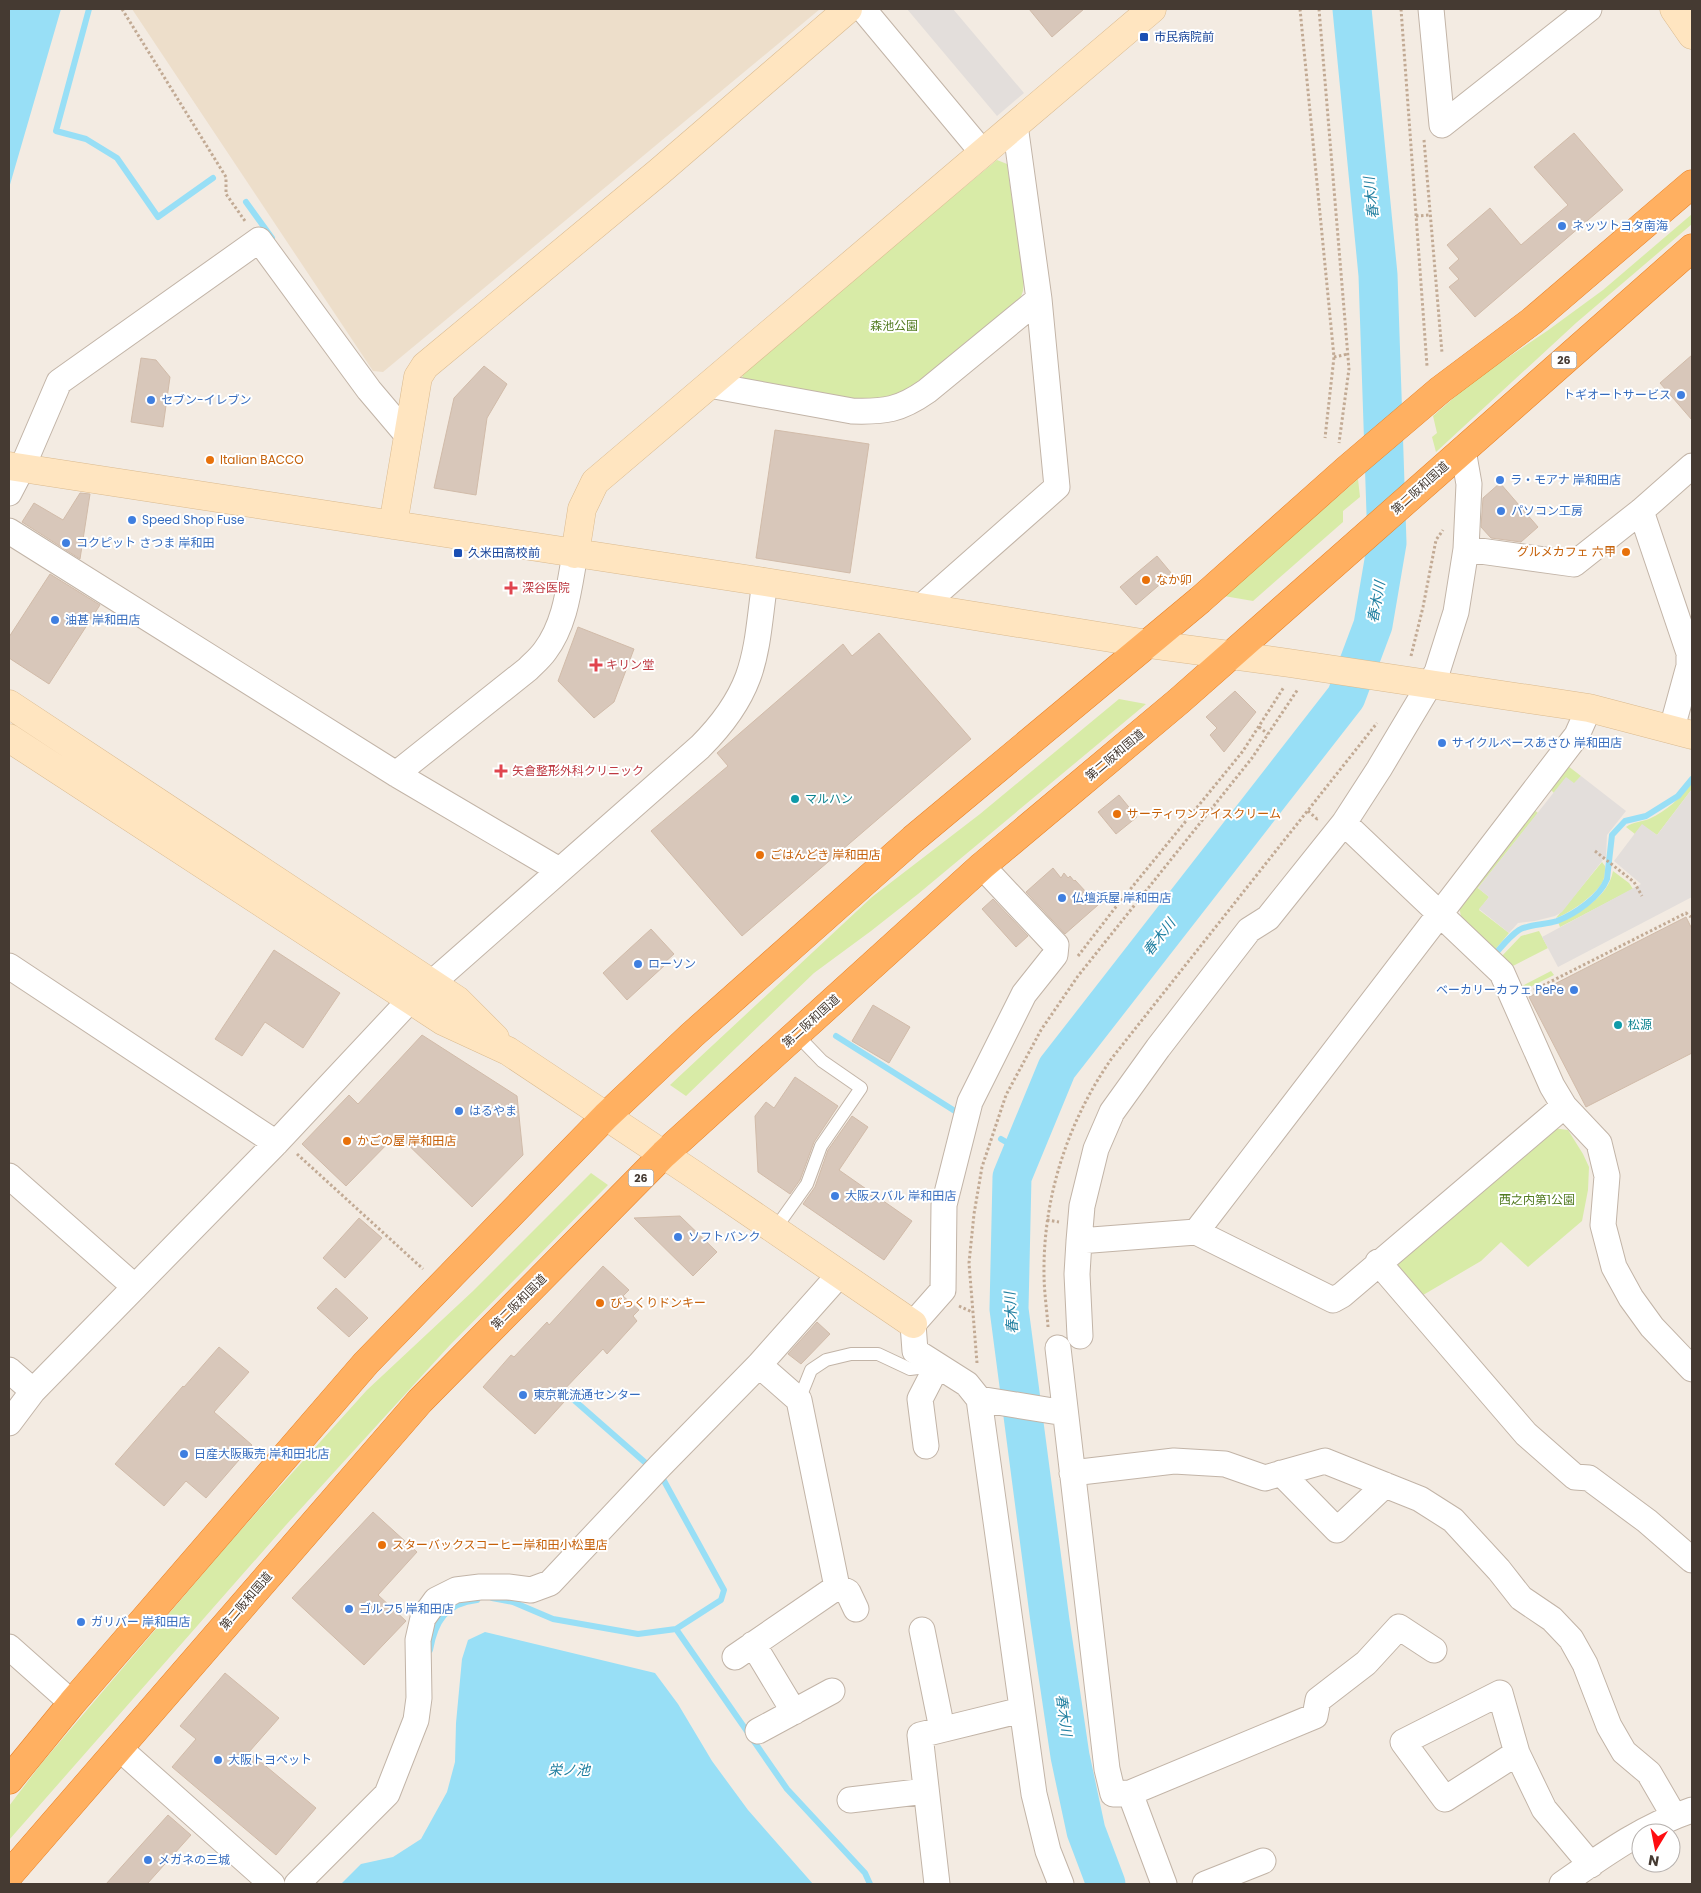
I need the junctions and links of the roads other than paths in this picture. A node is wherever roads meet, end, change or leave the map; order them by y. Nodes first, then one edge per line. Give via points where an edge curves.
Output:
1 (848, 9) edge
2 (863, 9) edge
3 (1152, 9) edge
4 (1431, 9) edge
5 (1589, 9) edge
6 (1674, 9) edge
7 (1692, 35) edge
8 (1015, 125) junction
9 (983, 153) junction
10 (1692, 184) edge
11 (1692, 248) edge
12 (1039, 300) junction
13 (709, 385) junction
14 (408, 436) junction
15 (1463, 450) junction
16 (1692, 466) edge
17 (15, 468) edge
18 (9, 494) edge
19 (1641, 511) junction
20 (393, 525) junction
21 (9, 531) edge
22 (1466, 549) junction
23 (575, 554) junction
24 (764, 582) junction
25 (921, 606) junction
26 (1148, 644) junction
27 (1231, 655) junction
28 (1431, 685) junction
29 (9, 704) edge
30 (1589, 708) junction
31 (1682, 731) edge
32 (9, 738) edge
33 (396, 774) junction
34 (1344, 824) junction
35 (982, 866) junction
36 (559, 870) junction
37 (1439, 914) junction
38 (9, 966) edge
39 (432, 983) junction
40 (410, 1000) junction
41 (796, 1034) junction
42 (508, 1051) junction
43 (1564, 1106) junction
44 (606, 1116) junction
45 (276, 1143) junction
46 (664, 1154) junction
47 (9, 1176) edge
48 (775, 1230) junction
49 (1196, 1232) junction
50 (1079, 1241) junction
51 (1378, 1262) junction
52 (840, 1274) junction
53 (135, 1287) junction
54 (913, 1324) junction
55 (1080, 1336) dead end
56 (1058, 1348) dead end
57 (758, 1365) junction
58 (937, 1366) junction
59 (1692, 1369) edge
60 (9, 1370) edge
61 (33, 1391) junction
62 (799, 1400) junction
63 (985, 1400) junction
64 (1059, 1412) junction
65 (9, 1423) edge
66 (926, 1446) dead end
67 (1072, 1472) junction
68 (1281, 1474) junction
69 (1385, 1485) junction
70 (1692, 1560) edge
71 (837, 1586) junction
72 (856, 1609) dead end
73 (922, 1630) dead end
74 (9, 1647) edge
75 (1434, 1650) dead end
76 (832, 1691) dead end
77 (72, 1703) junction
78 (1022, 1710) junction
79 (794, 1712) junction
80 (942, 1730) junction
81 (758, 1731) dead end
82 (119, 1748) junction
83 (1517, 1753) junction
84 (9, 1780) edge
85 (926, 1792) junction
86 (1130, 1793) junction
87 (850, 1800) dead end
88 (1683, 1813) edge
89 (1263, 1861) dead end
90 (1590, 1865) junction
91 (9, 1875) edge
92 (272, 1884) edge
93 (297, 1884) edge
94 (937, 1884) edge
95 (1062, 1884) edge
96 (1164, 1884) edge
97 (1205, 1884) edge
98 (1562, 1884) edge

1 - 14 street via 660,171 425,366 418,377
2 - 9 street
3 - 8 street
4 - 5 street via 1442,125
6 - 7 street
8 - 9 street
8 - 12 street
9 - 13 street
10 - 26 highway via 1532,321 1440,390
11 - 15 highway, 第二阪和国道 / 26
12 - 13 street via 927,391 910,403 893,409 852,411
12 - 25 street via 1057,487
13 - 23 street via 595,482 582,509
14 - 17 street via 369,390 259,240 59,382
14 - 20 street
15 - 22 street via 1469,484
15 - 27 highway, 第二阪和国道 / 26
16 - 19 street
17 - 18 street
17 - 20 street
19 - 22 street via 1574,564
19 - 31 street via 1689,653
20 - 23 street
21 - 33 street
22 - 28 street via 1456,612
23 - 24 street
23 - 33 street via 565,610 545,652
24 - 25 street
24 - 36 street via 748,677 718,728
25 - 26 street
26 - 27 street
26 - 44 highway via 914,839 692,1035
27 - 28 street via 1315,666 1404,670
27 - 35 highway, 第二阪和国道 / 26
28 - 30 street
28 - 34 street
29 - 39 street
30 - 31 street
30 - 37 street via 1577,735
32 - 40 street
33 - 36 street
34 - 37 street
34 - 50 street via 1268,918 1249,930 1112,1112 1096,1149 1082,1206
35 - 41 highway, 第二阪和国道 / 26
35 - 54 street via 1056,945 1055,955 1024,994 970,1102 944,1205 943,1290
36 - 39 street
37 - 43 street via 1502,973
37 - 49 street
38 - 45 street
39 - 42 street via 457,1000
40 - 42 street via 443,1021
40 - 45 street
41 - 46 highway, 第二阪和国道 / 26
41 - 48 lane via 822,1061 861,1088 821,1146 807,1184
42 - 44 street
43 - 51 street
43 - 59 street via 1599,1143 1607,1176 1603,1225 1614,1267 1652,1327
44 - 46 street
44 - 77 highway via 366,1363
45 - 53 street
46 - 48 street
46 - 82 highway, 第二阪和国道 / 26 via 420,1402
47 - 53 street
48 - 52 street
49 - 50 street
49 - 51 street via 1334,1300
50 - 55 street
51 - 70 street via 1526,1434 1575,1477 1589,1478
52 - 54 street
52 - 57 street
53 - 61 street
54 - 58 street via 915,1351
56 - 64 street
57 - 62 street
57 - 93 street via 550,1583 531,1590 508,1587 456,1590 436,1600 423,1618 418,1640 416,1720 387,1794
58 - 62 lane via 910,1369 878,1354 851,1354 826,1360 811,1370
58 - 63 street via 967,1384
58 - 66 street via 920,1399
60 - 61 street
61 - 65 street
62 - 71 street
63 - 64 street
63 - 78 street
64 - 67 street
67 - 68 street via 1174,1460 1225,1464 1265,1478
67 - 86 street via 1107,1769 1113,1794
68 - 69 street via 1325,1461
68 - 69 street via 1337,1530
69 - 88 street via 1420,1500 1453,1520 1521,1598 1552,1619 1571,1639 1585,1664 1609,1726 1624,1752 1649,1772
71 - 72 street via 848,1592
71 - 79 street via 744,1651
73 - 80 street
74 - 77 street
75 - 86 street via 1399,1627 1366,1663 1318,1700 1316,1716
76 - 79 street
77 - 84 highway
78 - 80 street
78 - 95 street via 1034,1794 1048,1851
79 - 81 street
80 - 85 street via 920,1735
82 - 91 highway, 第二阪和国道 / 26
82 - 92 street
83 - 83 street via 1500,1693 1403,1742 1445,1799
83 - 90 street via 1544,1809
85 - 87 street
85 - 94 street
86 - 96 street
88 - 90 street via 1614,1847
89 - 97 street
90 - 98 street

